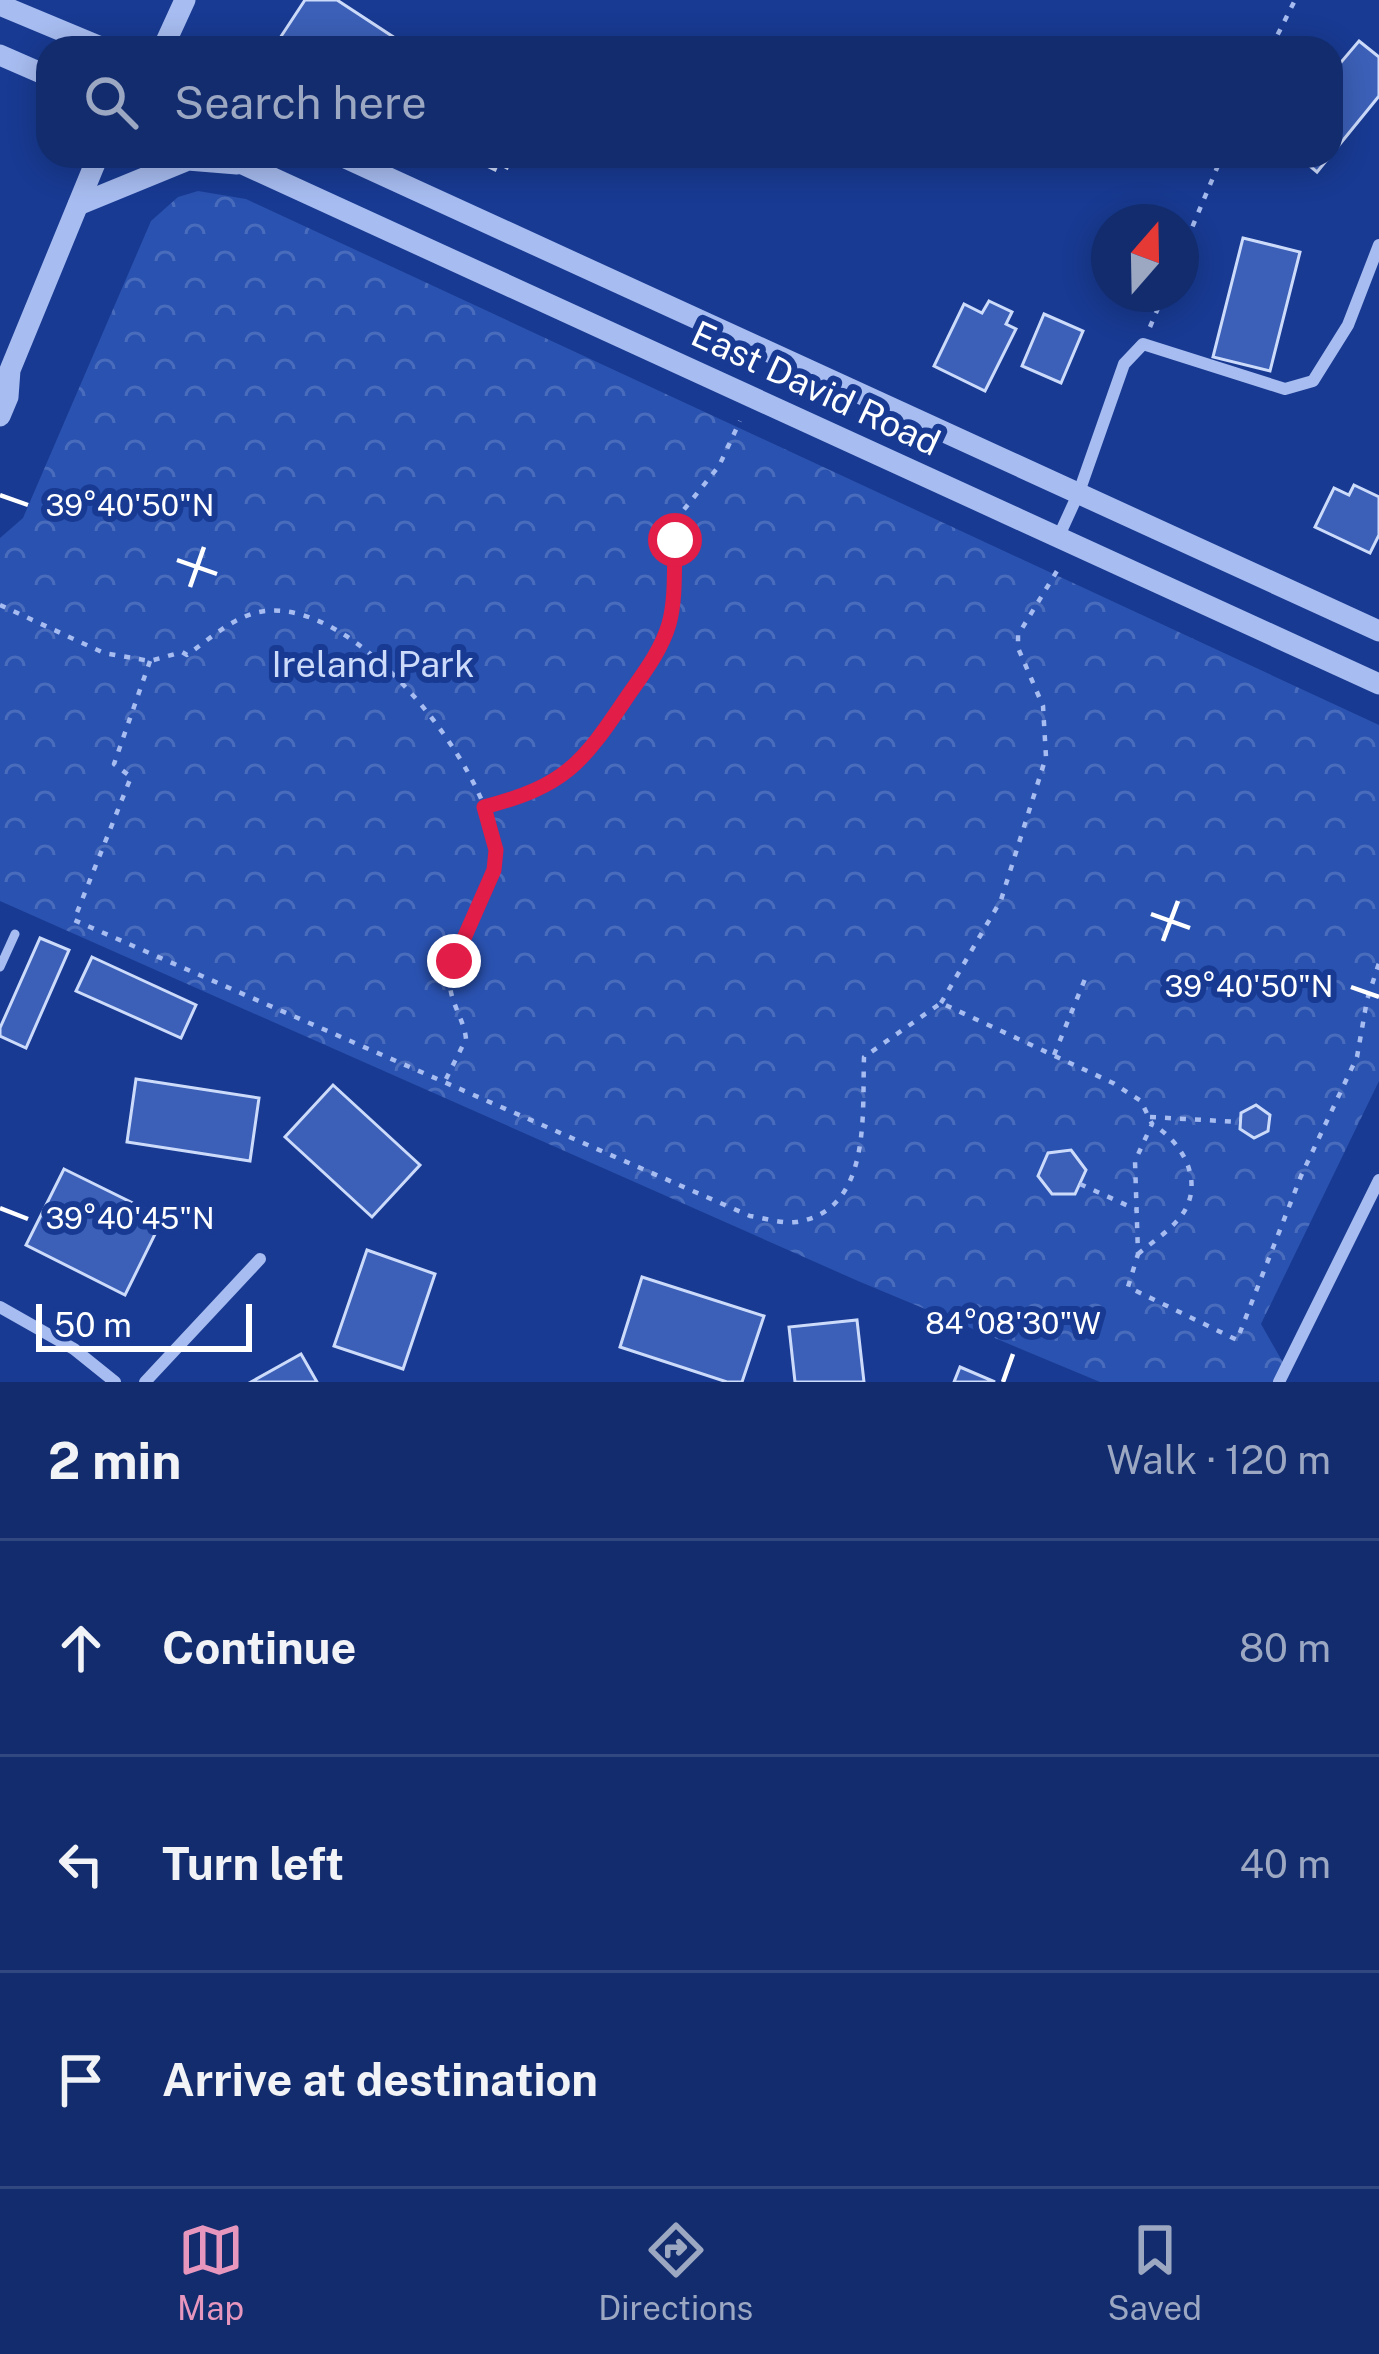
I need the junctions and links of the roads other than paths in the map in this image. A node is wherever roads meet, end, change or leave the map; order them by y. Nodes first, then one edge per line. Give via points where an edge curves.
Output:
1 (185, 0) edge
2 (0, 5) edge
3 (74, 36) edge
4 (168, 36) edge
5 (0, 55) edge
6 (36, 71) edge
7 (93, 168) edge
8 (169, 168) edge
9 (251, 168) edge
10 (367, 168) edge
11 (79, 205) junction
12 (1379, 245) edge
13 (0, 416) edge
14 (1079, 492) junction
15 (1058, 538) junction
16 (1379, 631) edge
17 (1379, 684) edge
18 (15, 934) dead end
19 (0, 967) edge
20 (1379, 1180) edge
21 (260, 1259) dead end
22 (0, 1307) edge
23 (115, 1382) edge
24 (146, 1382) edge
25 (1279, 1382) edge

1 - 4 street
2 - 3 street
5 - 6 street
7 - 11 street
8 - 11 street
9 - 15 street, East David Road
10 - 14 street, East David Road
11 - 13 street via 10,370
12 - 14 street via 1348,325 1312,381 1286,389 1143,344 1124,364
14 - 15 street
14 - 16 street, East David Road
15 - 17 street, East David Road
18 - 19 lane
20 - 25 street
21 - 24 street
22 - 23 street

